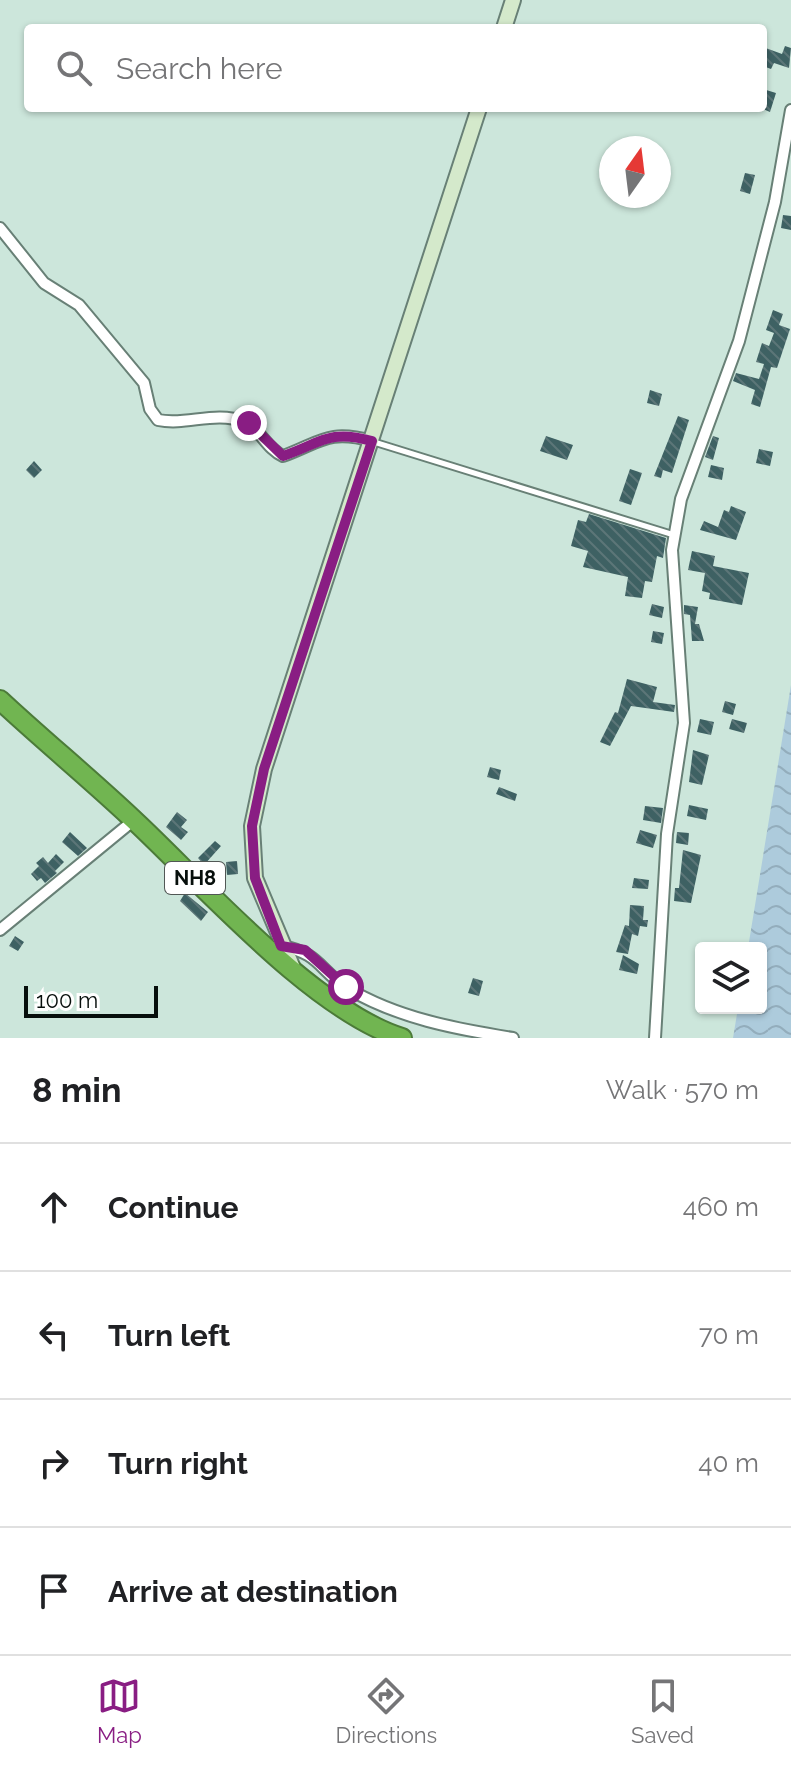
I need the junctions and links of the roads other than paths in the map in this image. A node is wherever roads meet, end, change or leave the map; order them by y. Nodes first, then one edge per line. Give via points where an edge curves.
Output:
1 (513, 0) edge
2 (505, 24) edge
3 (791, 110) edge
4 (478, 112) edge
5 (0, 228) edge
6 (372, 441) junction
7 (675, 535) junction
8 (0, 700) edge
9 (134, 820) junction
10 (0, 930) edge
11 (281, 946) junction
12 (295, 972) junction
13 (402, 1038) edge
14 (513, 1038) edge
15 (655, 1038) edge

1 - 2 street
3 - 7 street via 775,202 739,341 681,499
4 - 6 street
5 - 6 street via 44,283 79,305 144,383 158,420 175,423 205,415 249,423 283,456 346,434
6 - 7 lane
6 - 11 street via 264,769 252,826 255,878
7 - 15 street via 684,723 667,834
8 - 9 highway, NH8
9 - 10 street
9 - 12 highway, NH8
11 - 12 street
11 - 14 street via 305,950 346,987 414,1018
12 - 13 highway, NH8 via 369,1024

